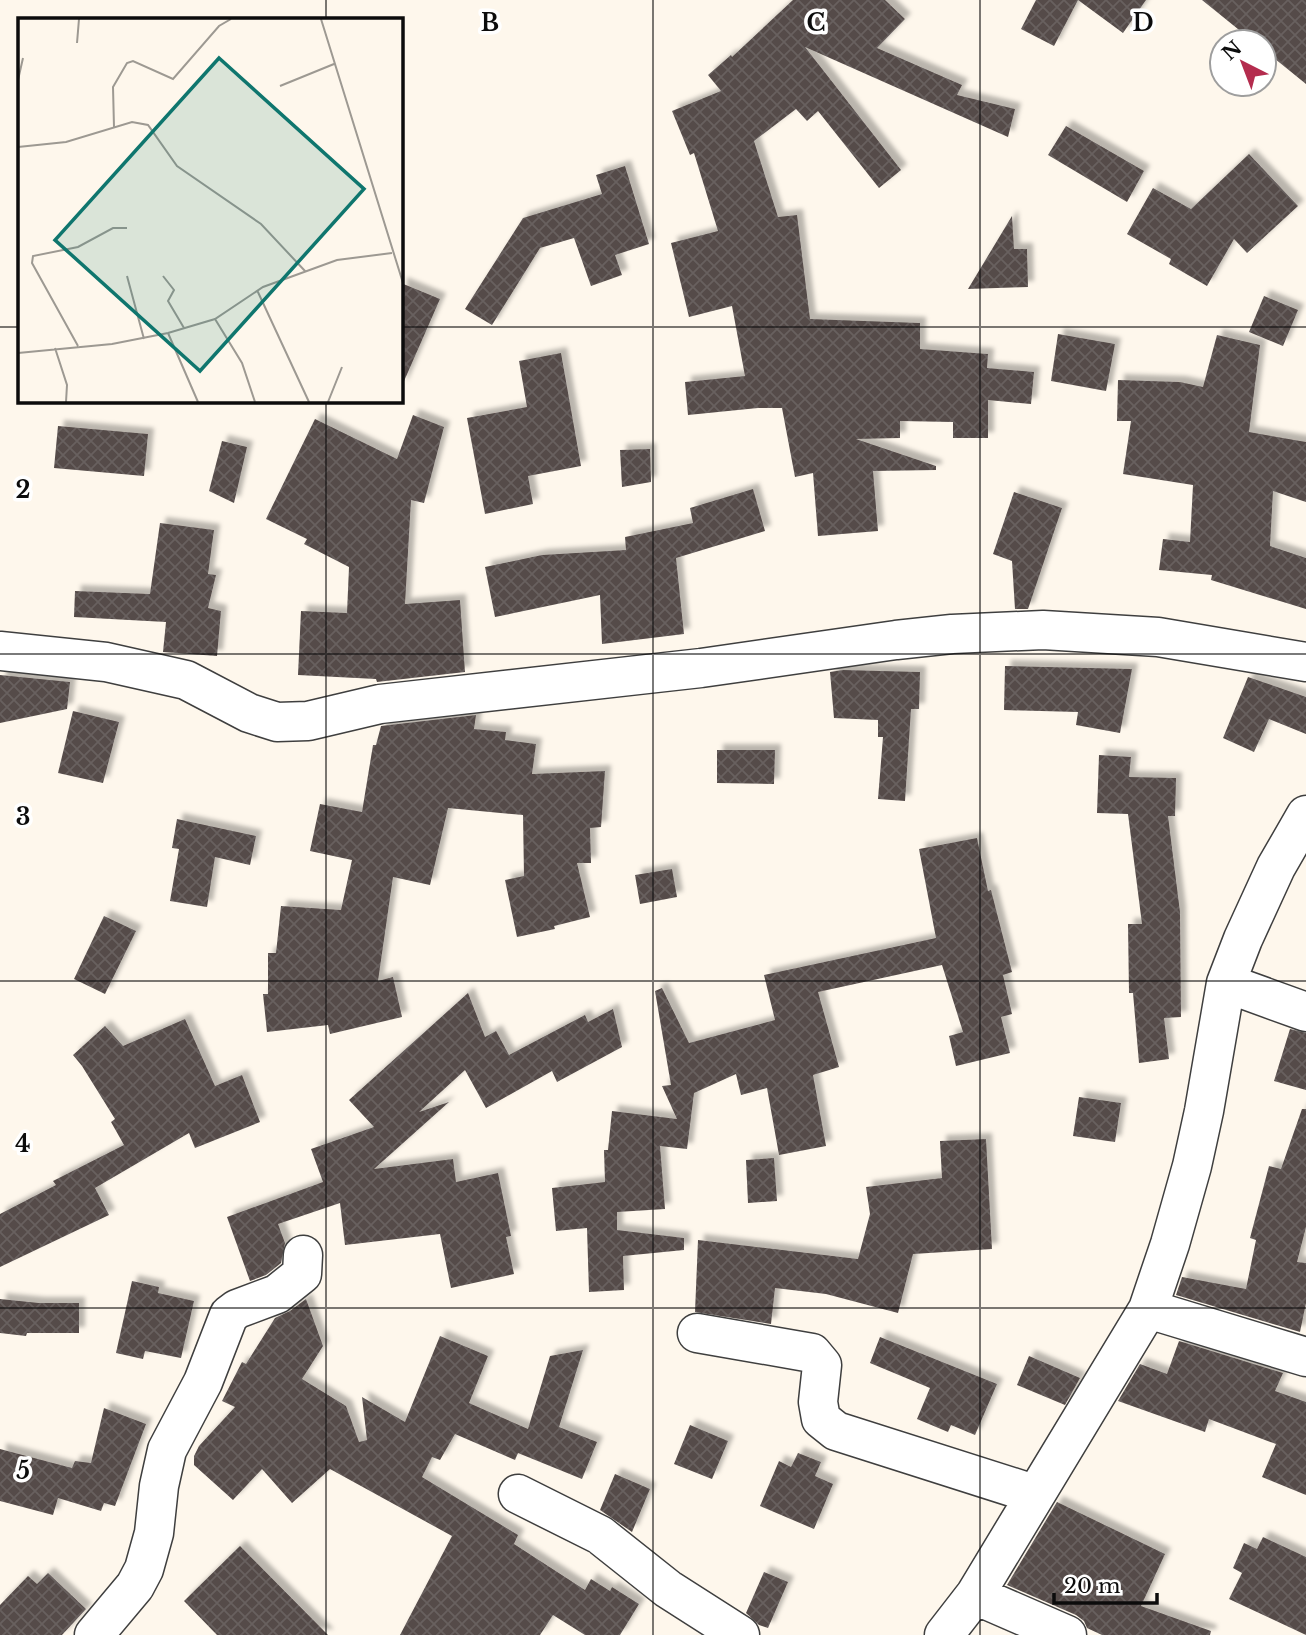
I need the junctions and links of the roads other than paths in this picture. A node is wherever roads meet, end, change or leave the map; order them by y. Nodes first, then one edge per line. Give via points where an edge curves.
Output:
1 (0, 651) edge
2 (1306, 662) edge
3 (1306, 815) edge
4 (1226, 983) junction
5 (1306, 1012) edge
6 (303, 1255) dead end
7 (1148, 1309) junction
8 (697, 1332) dead end
9 (1306, 1357) edge
10 (518, 1494) dead end
11 (1034, 1494) junction
12 (975, 1595) junction
13 (94, 1635) edge
14 (740, 1635) edge
15 (944, 1635) edge
16 (1067, 1635) edge

1 - 2 street via 106,662 186,680 249,713 277,722 308,721 380,704 953,634 1043,630 1158,637
3 - 4 street via 1276,867
4 - 5 street
4 - 7 street via 1192,1167
6 - 13 street via 302,1273 277,1294 229,1315 203,1382 163,1462 145,1569
7 - 9 street
7 - 11 street
8 - 11 street via 812,1353 822,1365 821,1419 836,1432
10 - 14 street via 600,1535 668,1589
11 - 12 street
12 - 15 street
12 - 16 street

